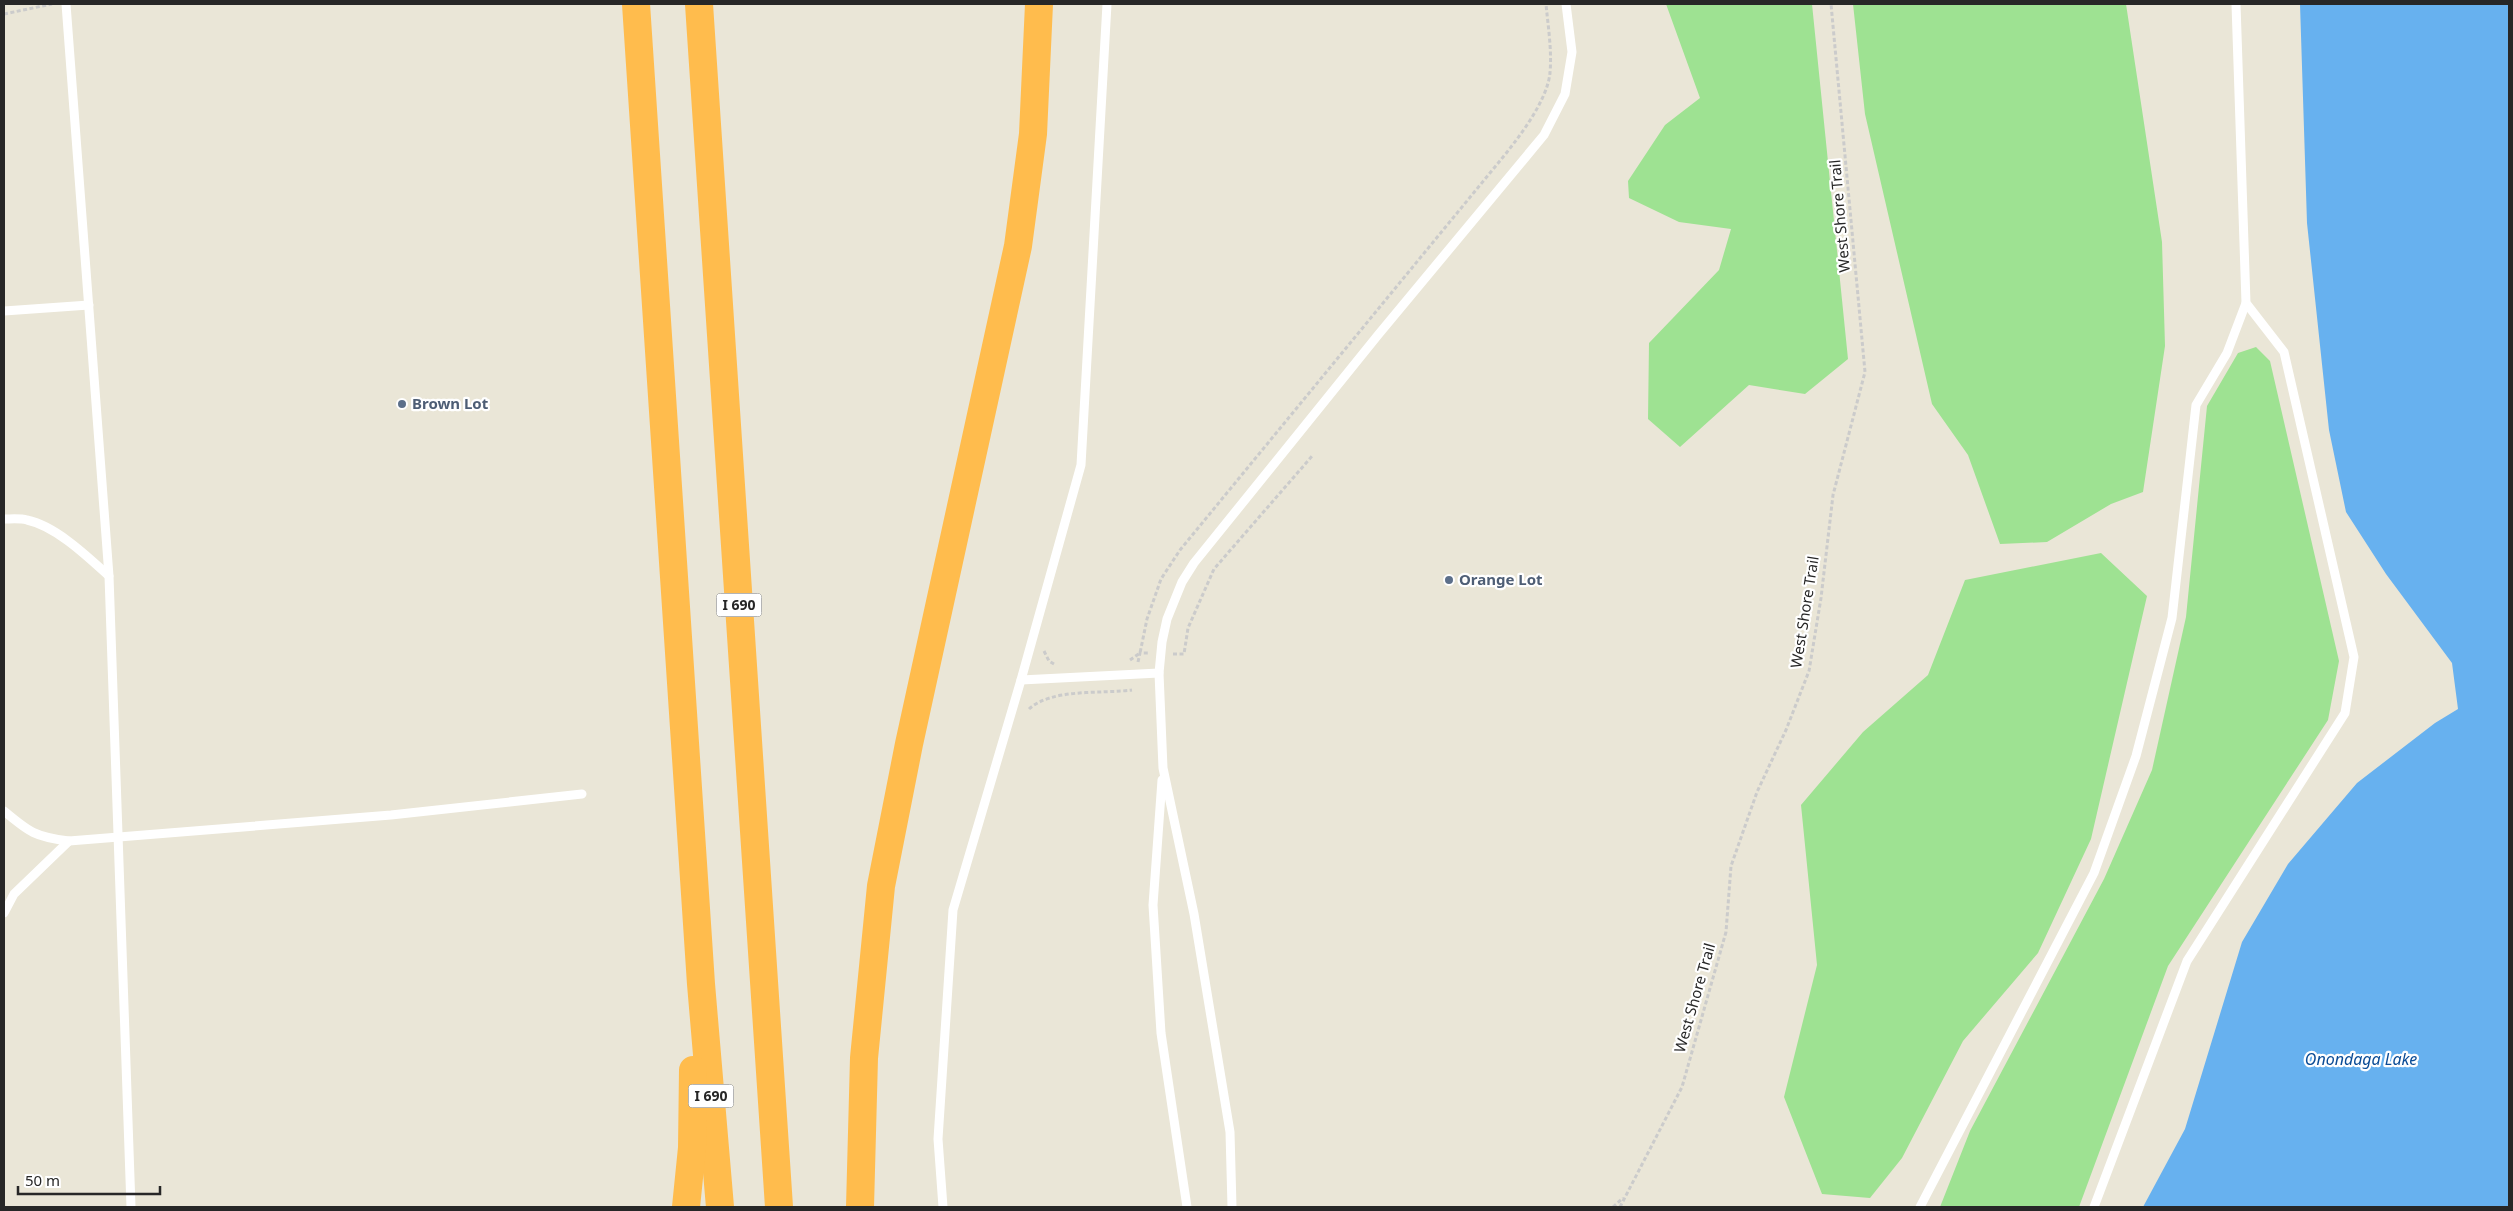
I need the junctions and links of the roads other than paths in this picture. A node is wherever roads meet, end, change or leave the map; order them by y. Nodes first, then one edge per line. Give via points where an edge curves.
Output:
1 (66, 4) edge
2 (636, 4) edge
3 (699, 4) edge
4 (1039, 4) edge
5 (1107, 4) edge
6 (1566, 4) edge
7 (2236, 4) edge
8 (2246, 303) junction
9 (88, 305) junction
10 (4, 310) edge
11 (4, 519) edge
12 (110, 576) junction
13 (1159, 673) junction
14 (1021, 680) junction
15 (1163, 768) junction
16 (582, 794) dead end
17 (4, 811) edge
18 (69, 841) junction
19 (4, 913) edge
20 (701, 984) junction
21 (131, 1207) edge
22 (686, 1207) edge
23 (720, 1207) edge
24 (779, 1207) edge
25 (860, 1207) edge
26 (943, 1207) edge
27 (1187, 1207) edge
28 (1232, 1207) edge
29 (1920, 1207) edge
30 (2094, 1207) edge

1 - 9 lane
2 - 20 highway, I 690
3 - 24 highway, I 690
4 - 25 highway via 1033,134 1018,246 881,886 864,1058
5 - 14 lane via 1081,465
6 - 13 lane via 1572,52 1565,94 1544,135 1194,563 1182,582 1167,619
7 - 8 lane
8 - 29 lane via 2227,353 2196,405 2172,618 2136,756 2094,873
8 - 30 lane via 2284,352 2354,657 2345,713 2187,961
9 - 10 lane
9 - 12 lane
11 - 12 lane via 27,520 42,526 84,553
12 - 21 lane
13 - 14 lane
13 - 15 lane
14 - 26 lane via 953,910 938,1139
15 - 27 lane via 1153,905 1161,1033
15 - 28 lane via 1194,914 1230,1132
16 - 18 lane via 391,815
17 - 18 lane via 30,833
18 - 19 lane via 14,894
20 - 22 highway via 693,1042 692,1148
20 - 23 highway, I 690

